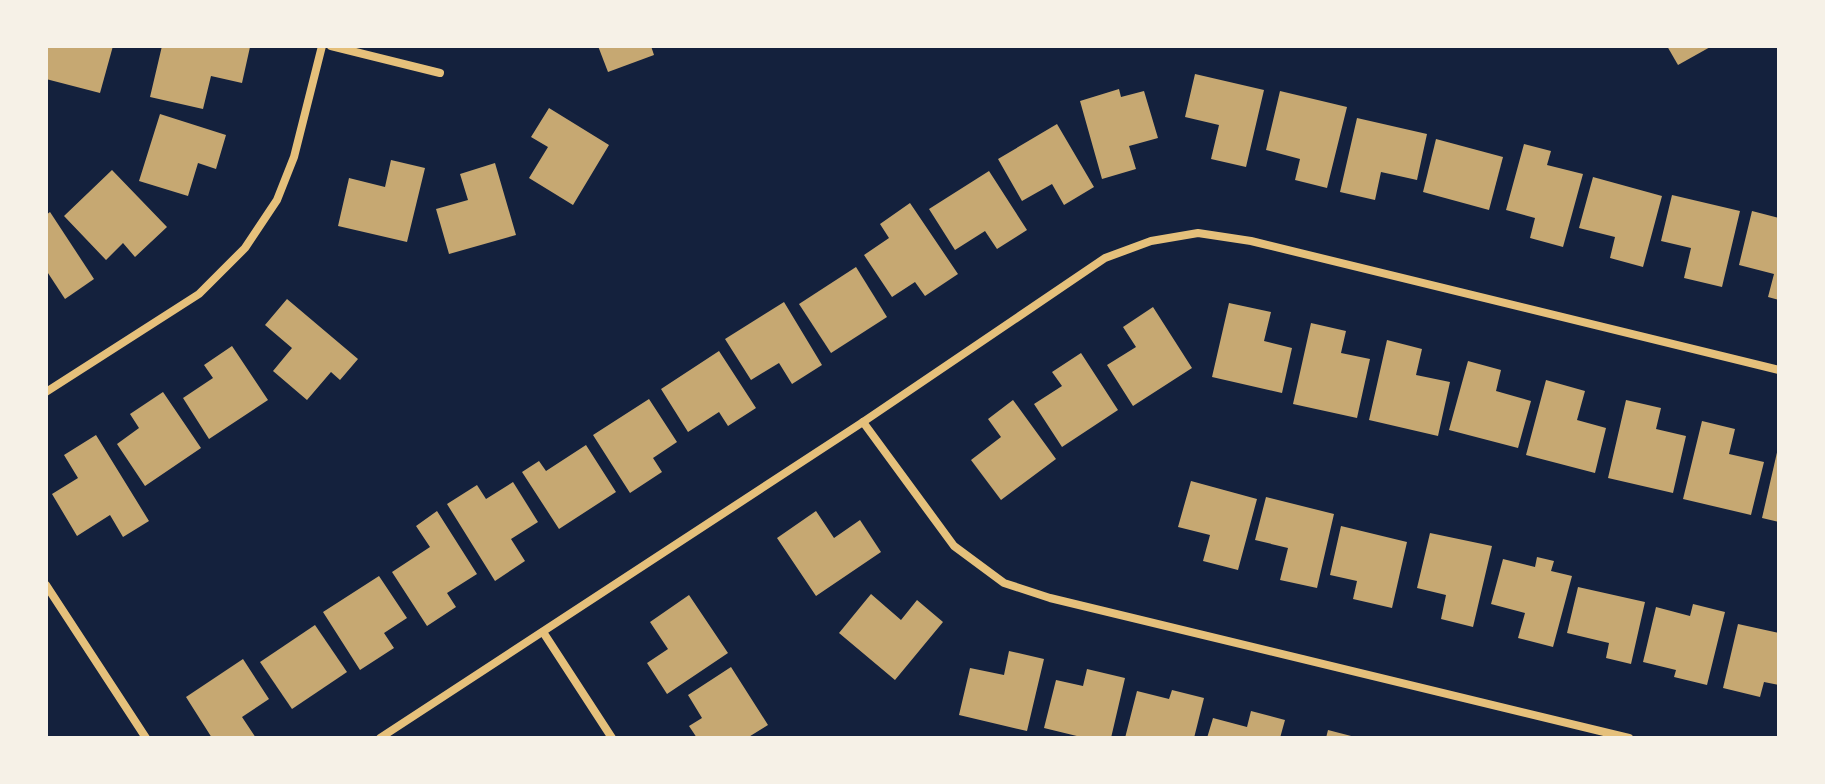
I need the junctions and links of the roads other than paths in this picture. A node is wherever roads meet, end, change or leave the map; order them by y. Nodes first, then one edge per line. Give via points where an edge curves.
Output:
1 (322, 46) edge
2 (331, 46) edge
3 (440, 73) dead end
4 (1779, 370) edge
5 (46, 392) edge
6 (863, 422) junction
7 (46, 585) edge
8 (543, 632) junction
9 (146, 738) edge
10 (380, 738) edge
11 (612, 738) edge
12 (1629, 738) edge

1 - 5 street via 294,157 277,200 245,248 199,294
2 - 3 street
4 - 6 street via 1251,241 1198,233 1151,241 1105,258
6 - 8 street
6 - 12 street via 954,546 1004,583
7 - 9 street
8 - 10 street
8 - 11 street

